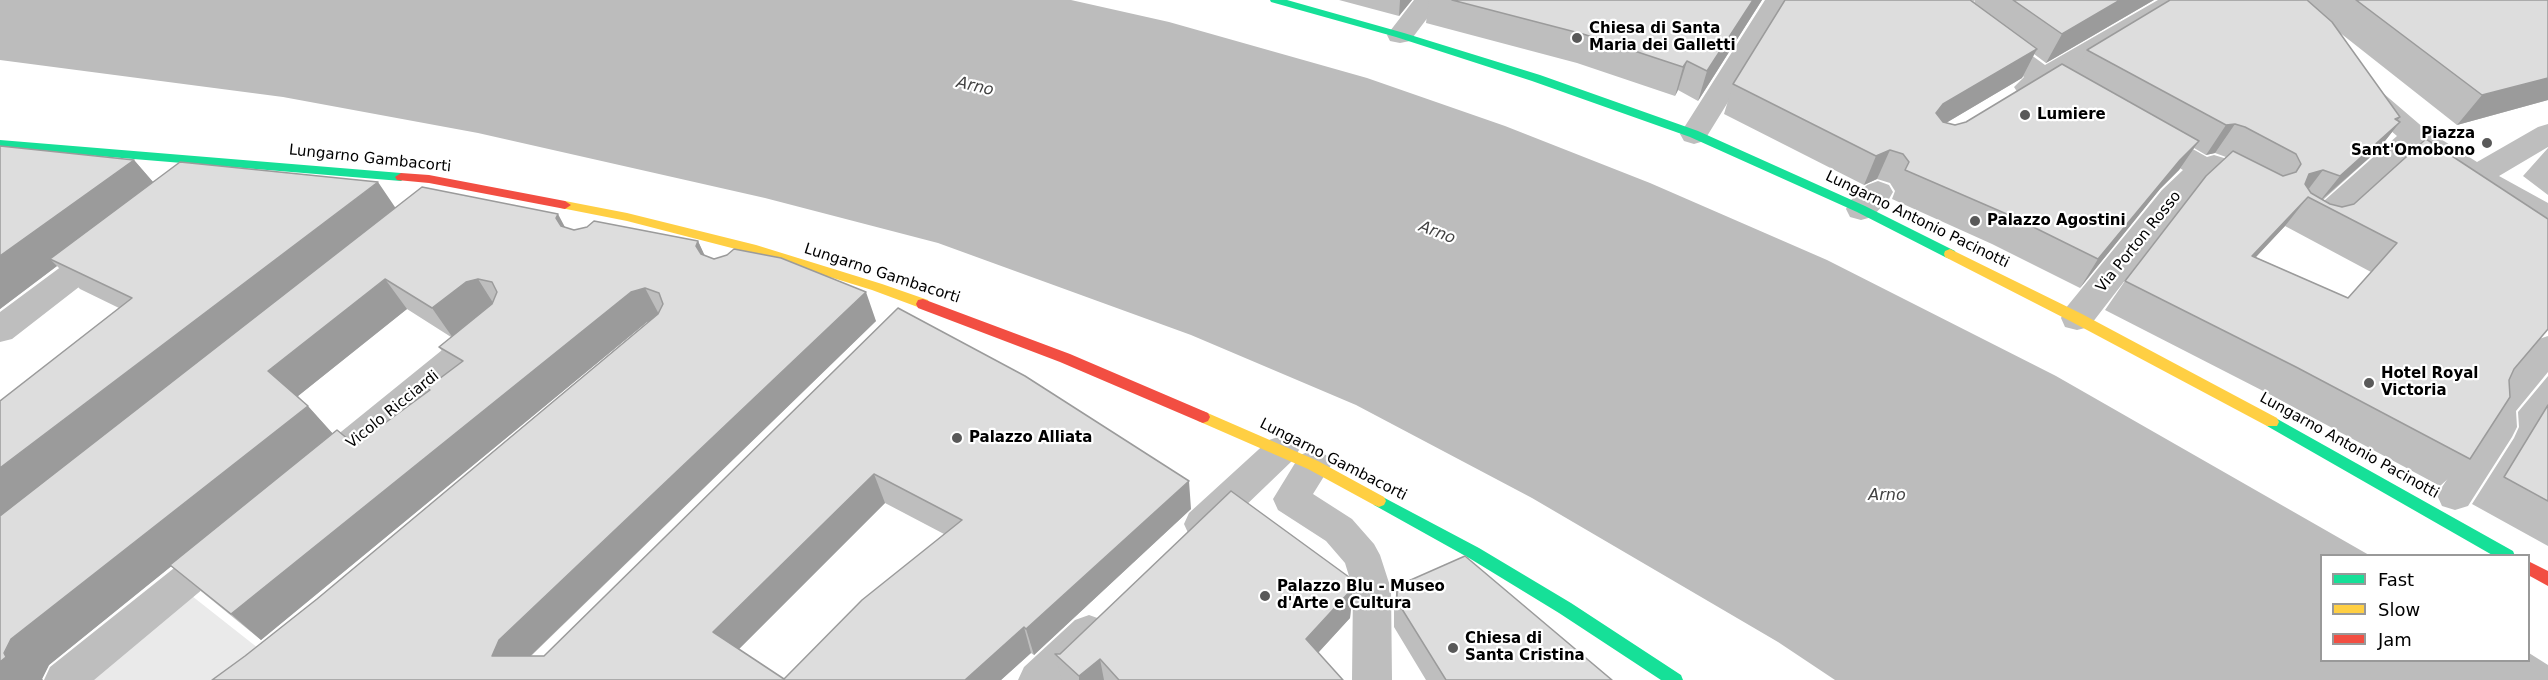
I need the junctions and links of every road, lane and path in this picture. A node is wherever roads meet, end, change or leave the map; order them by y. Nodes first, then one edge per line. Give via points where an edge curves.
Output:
1 (1275, 0) edge
2 (1778, 0) edge
3 (1962, 0) edge
4 (2177, 0) edge
5 (1414, 18) edge
6 (2347, 71) edge
7 (2044, 78) junction
8 (2006, 101) edge
9 (2548, 134) edge
10 (1694, 135) junction
11 (2415, 136) junction
12 (0, 144) edge
13 (222, 161) junction
14 (2203, 168) junction
15 (2477, 176) junction
16 (2243, 181) edge
17 (459, 184) junction
18 (184, 190) edge
19 (431, 207) edge
20 (627, 217) junction
21 (2309, 217) edge
22 (2548, 217) edge
23 (128, 233) edge
24 (600, 240) edge
25 (756, 250) junction
26 (728, 275) edge
27 (920, 302) junction
28 (2077, 318) junction
29 (498, 323) edge
30 (895, 327) edge
31 (0, 330) edge
32 (2548, 349) edge
33 (1297, 457) junction
34 (295, 490) edge
35 (2455, 495) dead end
36 (249, 528) edge
37 (1174, 551) edge
38 (2506, 554) edge
39 (2530, 568) edge
40 (2548, 579) edge
41 (1113, 608) edge
42 (64, 680) edge
43 (1038, 680) edge
44 (1372, 680) edge
45 (1675, 680) edge

1 - 5 street, Lungarno Antonio Pacinotti
2 - 10 street
3 - 7 street via 1953,11
4 - 7 street
5 - 10 street, Lungarno Antonio Pacinotti via 1536,78
6 - 11 street via 2366,95
7 - 8 street
7 - 14 street
9 - 15 street
10 - 28 street, Lungarno Antonio Pacinotti via 1869,201
11 - 15 street
11 - 21 street
12 - 13 street, Lungarno Gambacorti
13 - 17 street, Lungarno Gambacorti
13 - 18 street
14 - 16 street via 2214,165
14 - 28 street, Via Porton Rosso via 2173,197
15 - 22 street
17 - 19 street
17 - 20 street, Lungarno Gambacorti
20 - 24 street
20 - 25 street, Lungarno Gambacorti
23 - 31 street
25 - 26 street
25 - 27 street, Lungarno Gambacorti
27 - 30 street
27 - 33 street, Lungarno Gambacorti via 1065,358
28 - 38 street, Lungarno Antonio Pacinotti
29 - 34 street, Vicolo Ricciardi
32 - 35 street via 2498,408 2500,427
33 - 37 street
33 - 44 street via 1291,499 1339,530 1361,555 1372,589
33 - 45 street, Lungarno Gambacorti via 1474,553
36 - 42 street
39 - 40 street
41 - 43 street

